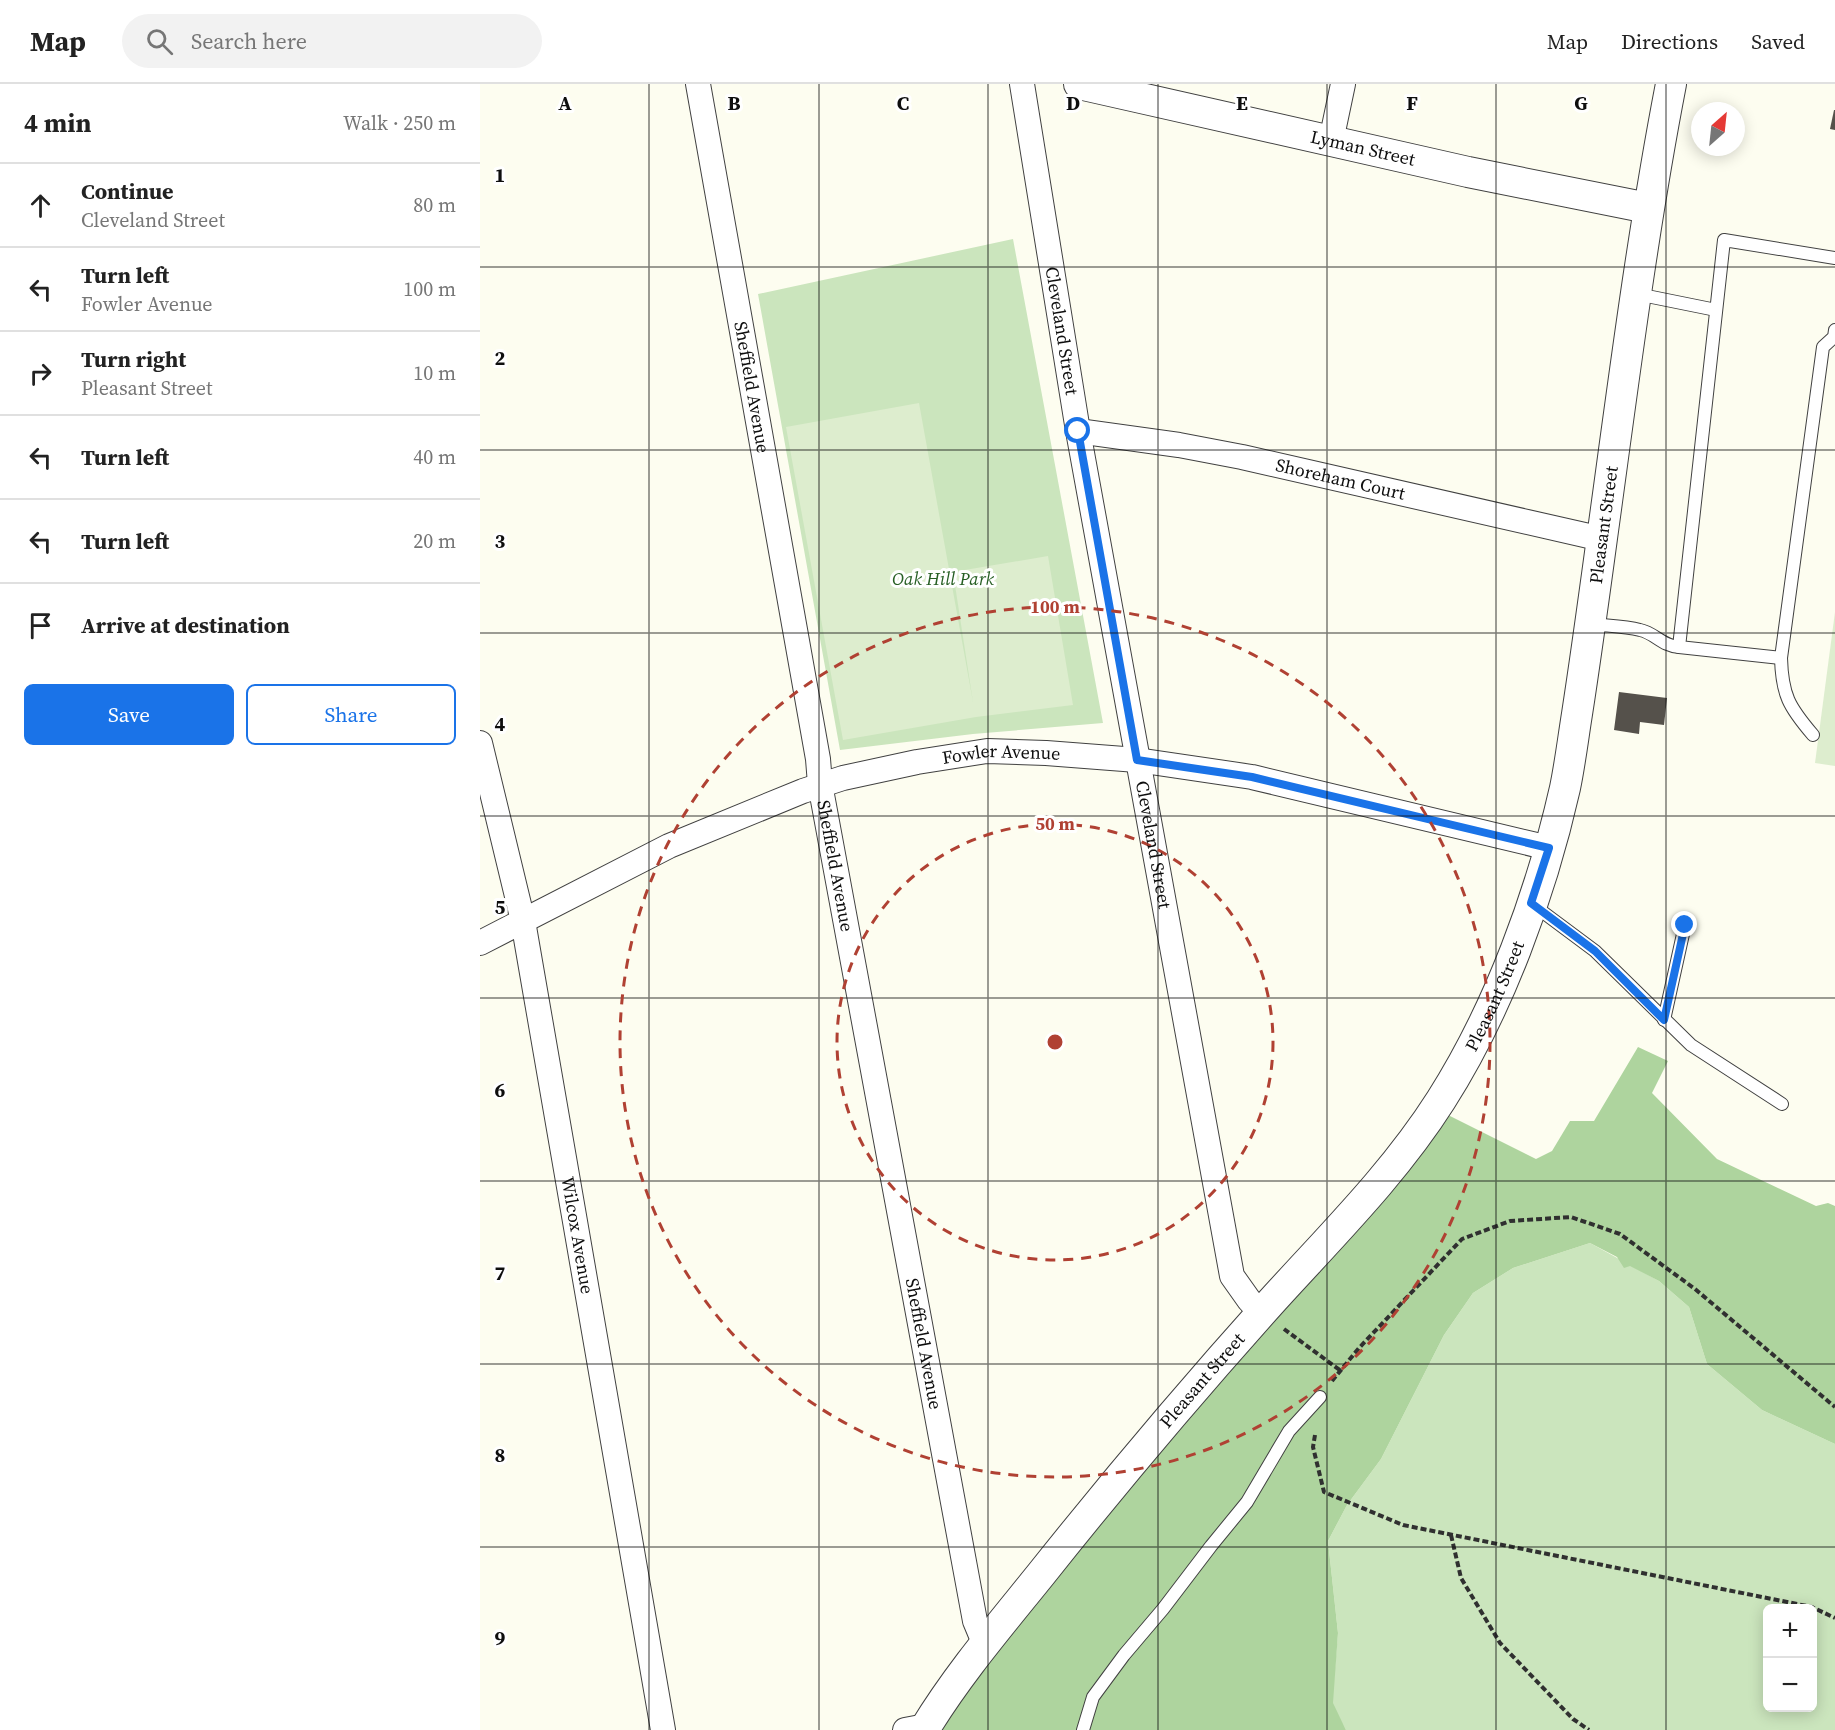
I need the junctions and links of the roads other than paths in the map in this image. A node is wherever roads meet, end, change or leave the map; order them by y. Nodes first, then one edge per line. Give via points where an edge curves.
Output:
1 (698, 84) edge
2 (1022, 84) edge
3 (1078, 84) edge
4 (1343, 84) edge
5 (1671, 84) edge
6 (1331, 141) junction
7 (1648, 208) junction
8 (1835, 258) edge
9 (1637, 294) junction
10 (1716, 310) junction
11 (1835, 330) edge
12 (1078, 431) junction
13 (1602, 539) junction
14 (1591, 624) junction
15 (1679, 647) junction
16 (1781, 658) junction
17 (1813, 735) dead end
18 (480, 743) edge
19 (1137, 760) junction
20 (820, 784) junction
21 (1549, 848) junction
22 (1531, 903) junction
23 (523, 921) junction
24 (1685, 925) dead end
25 (480, 943) edge
26 (1664, 1020) junction
27 (1782, 1104) dead end
28 (1262, 1313) junction
29 (1320, 1397) road end
30 (985, 1645) junction
31 (918, 1728) edge
32 (663, 1730) edge
33 (1083, 1730) edge

1 - 20 street, Sheffield Avenue
2 - 12 street, Cleveland Street
3 - 6 street, Lyman Street
4 - 6 street
5 - 7 street, Pleasant Street
6 - 7 street, Lyman Street
7 - 9 street, Pleasant Street
8 - 10 lane via 1724,240
9 - 10 lane
9 - 13 street, Pleasant Street
10 - 15 lane
11 - 16 lane via 1834,338 1823,347
12 - 13 street, Shoreham Court via 1242,457
12 - 19 street, Cleveland Street
13 - 14 street, Pleasant Street
14 - 15 lane via 1640,630 1670,647
14 - 21 street, Pleasant Street via 1566,785
15 - 16 lane
16 - 17 lane via 1783,687 1792,709
18 - 23 street, Wilcox Avenue
19 - 20 street, Fowler Avenue via 987,752 917,762
19 - 21 street, Fowler Avenue via 1252,777
19 - 28 street, Cleveland Street via 1232,1276
20 - 23 street, Fowler Avenue via 669,846
20 - 30 street, Sheffield Avenue via 972,1610
21 - 22 street, Pleasant Street
22 - 26 lane via 1595,951
22 - 28 street, Pleasant Street via 1495,997 1440,1102 1387,1173
23 - 25 street, Fowler Avenue
23 - 32 street, Wilcox Avenue
24 - 26 lane
26 - 27 lane via 1691,1045
28 - 30 street, Pleasant Street via 1120,1475
29 - 33 lane via 1289,1431 1247,1502 1093,1697
30 - 31 street, Pleasant Street

